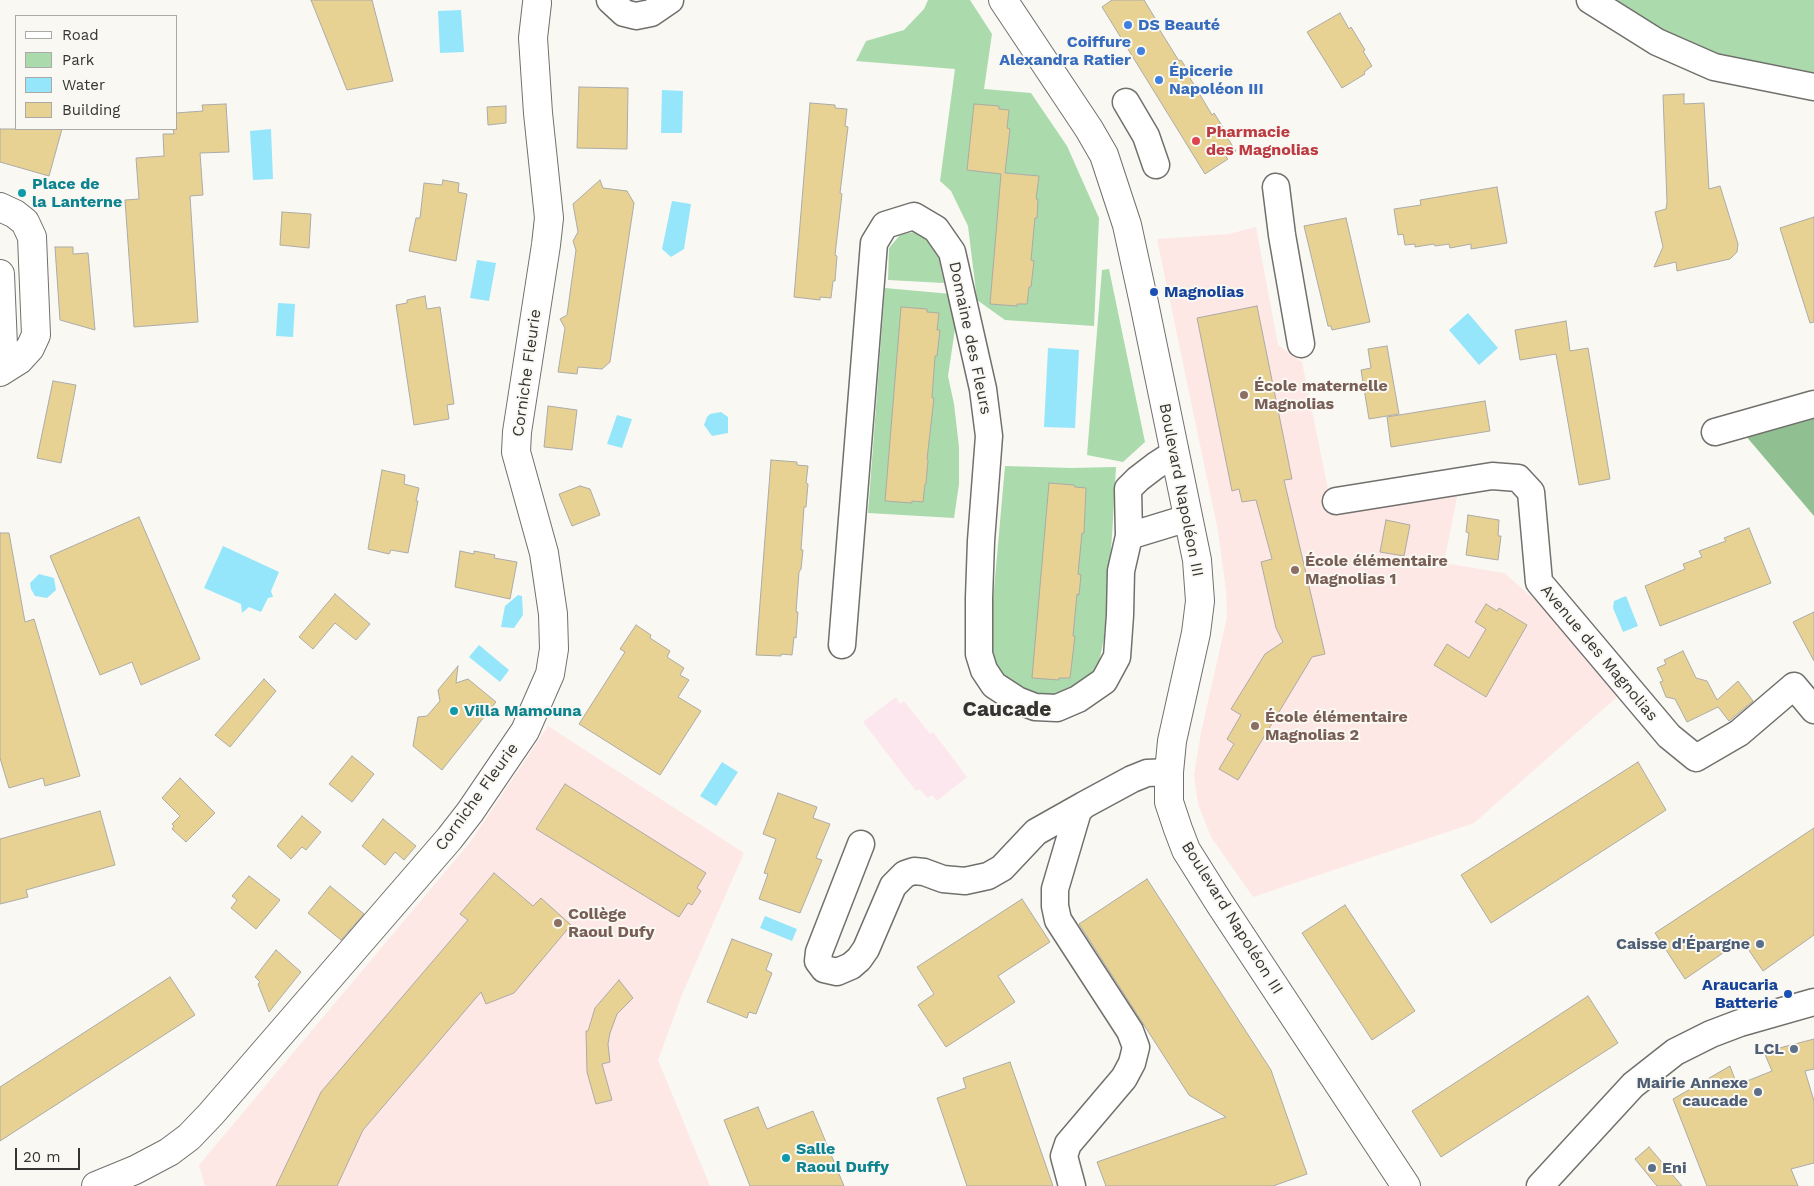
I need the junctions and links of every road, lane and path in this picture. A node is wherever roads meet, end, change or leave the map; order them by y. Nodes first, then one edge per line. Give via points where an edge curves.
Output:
1 (610, 0) edge
2 (670, 0) edge
3 (1003, 0) edge
4 (1590, 0) edge
5 (536, 1) edge
6 (1814, 87) edge
7 (1126, 102) dead end
8 (1156, 165) dead end
9 (1276, 187) dead end
10 (0, 206) edge
11 (0, 274) edge
12 (1301, 344) dead end
13 (0, 358) edge
14 (0, 372) edge
15 (1814, 404) edge
16 (1715, 432) dead end
17 (1175, 453) junction
18 (1336, 501) dead end
19 (1188, 518) junction
20 (1129, 536) junction
21 (842, 645) dead end
22 (1814, 710) edge
23 (1169, 772) junction
24 (1084, 805) junction
25 (861, 844) dead end
26 (1814, 1002) edge
27 (96, 1186) edge
28 (1072, 1186) edge
29 (1406, 1186) edge
30 (1540, 1186) edge

1 - 2 street via 624,13 636,16 651,14
3 - 17 main road, Boulevard Napoléon III via 1104,155 1127,225
4 - 6 street via 1657,42 1714,67
5 - 27 main road, Corniche Fleurie via 533,38 549,218 516,452 544,554 553,614 554,649 550,674 525,731 470,812 211,1114 169,1152
7 - 8 street via 1146,136
9 - 12 street
10 - 14 main road via 25,222 32,237 36,335 19,360
11 - 13 main road via 3,346
15 - 16 street
17 - 19 main road, Boulevard Napoléon III
17 - 20 street, Domaine des Fleurs via 1128,489
18 - 22 street, Avenue des Magnolias via 1492,476 1518,478 1532,492 1539,582 1669,736 1696,758 1739,733 1794,686
19 - 20 street
19 - 23 main road, Boulevard Napoléon III via 1197,560 1200,601 1172,741
20 - 21 street, Domaine des Fleurs via 1121,571 1117,657 1104,681 1078,699 1057,708 1035,707 994,685 979,654 981,550 989,436 983,388 952,252 936,229 914,216 885,226 874,244
23 - 24 street via 1147,773
23 - 29 main road, Boulevard Napoléon III via 1169,802 1186,850
24 - 25 street via 1036,832 1002,868 988,876 965,882 924,872 906,874 893,886 859,959 837,972 824,969 818,961 819,952
24 - 28 street via 1075,818 1054,889 1058,920 1130,1031 1136,1047 1124,1078 1068,1144 1064,1156
26 - 30 street via 1740,1022 1674,1052 1633,1085

